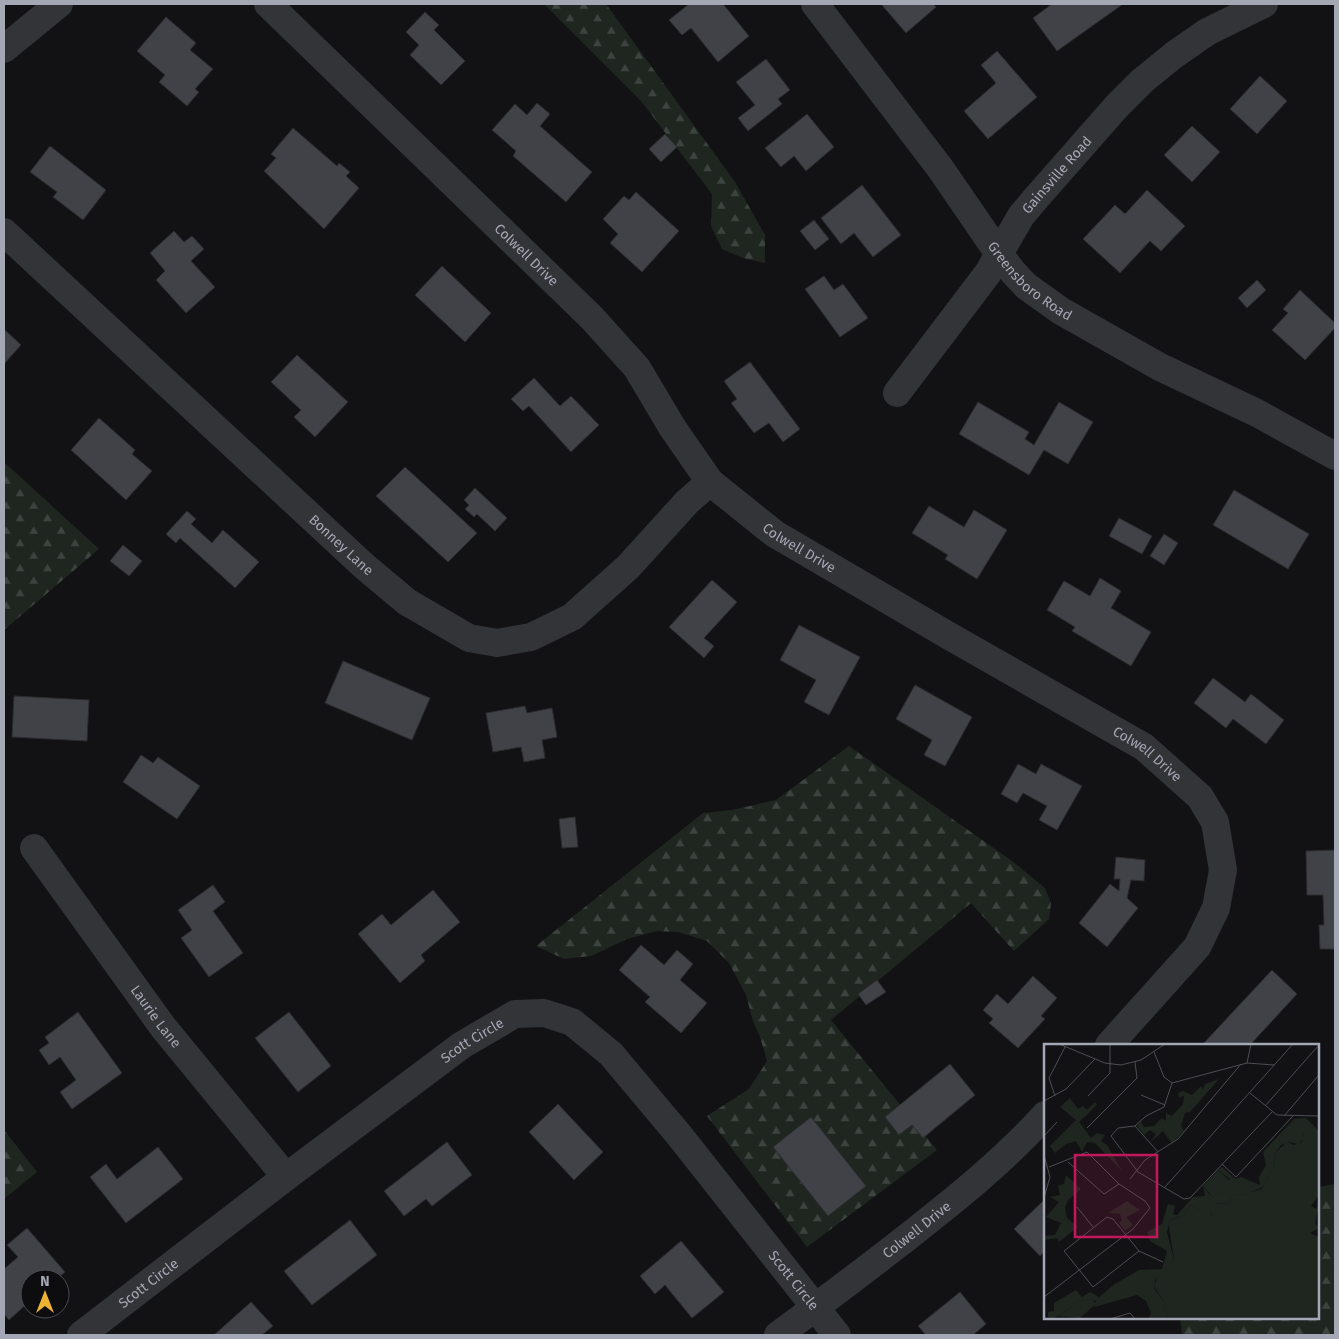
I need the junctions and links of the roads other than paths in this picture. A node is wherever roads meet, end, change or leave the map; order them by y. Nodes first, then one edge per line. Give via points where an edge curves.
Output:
1 (59, 4) edge
2 (268, 4) edge
3 (815, 4) edge
4 (1264, 4) edge
5 (4, 49) edge
6 (4, 232) edge
7 (999, 254) junction
8 (897, 392) dead end
9 (1335, 456) edge
10 (710, 482) junction
11 (34, 848) dead end
12 (1110, 1044) edge
13 (1044, 1116) edge
14 (286, 1177) junction
15 (816, 1308) junction
16 (80, 1335) edge
17 (778, 1335) edge
18 (837, 1335) edge

1 - 5 street
2 - 10 street, Colwell Drive via 592,318 637,368
3 - 7 street, Greensboro Road via 940,168
4 - 7 street, Gainsville Road via 1208,32 1142,81 1036,197
6 - 10 street, Bonney Lane via 364,566 407,602 469,638 497,642 531,637 572,617 628,567 687,502
7 - 8 street, Gainsville Road
7 - 9 street, Greensboro Road via 1026,286 1061,310 1160,366 1257,413
10 - 12 street, Colwell Drive via 774,534 1144,747 1200,797 1215,822 1224,870 1216,908 1197,947
11 - 14 street, Laurie Lane via 163,1027
13 - 15 street, Colwell Drive via 1023,1140 940,1212
14 - 15 street, Scott Circle via 462,1044 515,1014 544,1012 572,1022 611,1054
14 - 16 street, Scott Circle
15 - 17 street, Colwell Drive
15 - 18 street, Scott Circle

